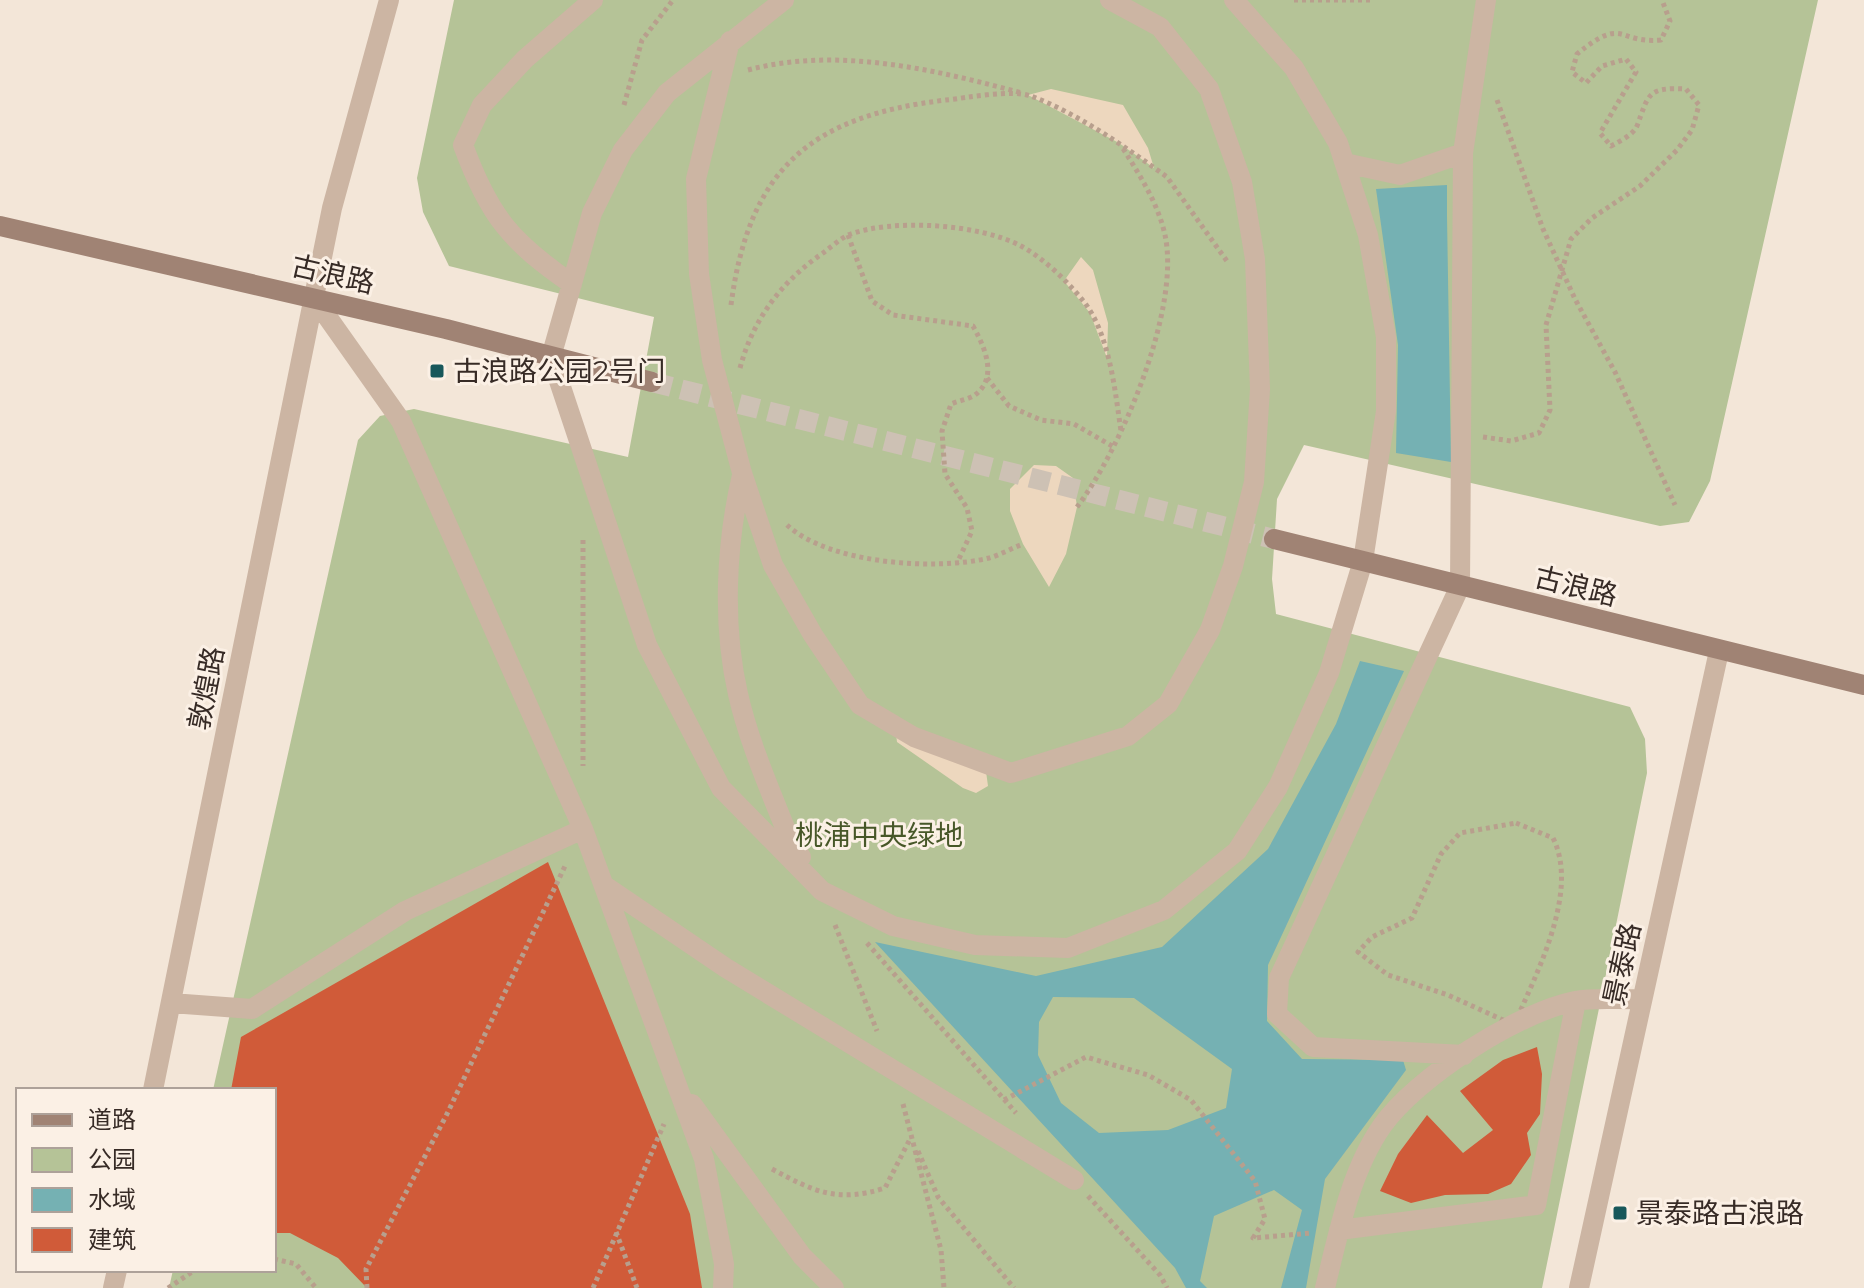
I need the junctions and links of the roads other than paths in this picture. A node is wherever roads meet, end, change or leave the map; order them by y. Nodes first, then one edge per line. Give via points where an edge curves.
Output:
1 (389, 0) edge
2 (593, 0) edge
3 (784, 0) edge
4 (1110, 0) edge
5 (1234, 0) edge
6 (1486, 0) edge
7 (730, 41) junction
8 (1463, 153) junction
9 (1345, 163) junction
10 (0, 226) edge
11 (572, 284) junction
12 (314, 298) junction
13 (551, 357) junction
14 (652, 382) tunnel mouth
15 (742, 473) junction
16 (1274, 539) tunnel mouth
17 (1363, 561) junction
18 (1460, 586) junction
19 (1719, 651) junction
20 (1864, 685) edge
21 (583, 829) junction
22 (605, 886) junction
23 (822, 891) junction
24 (1642, 999) junction
25 (1576, 1001) junction
26 (171, 1003) junction
27 (1464, 1055) junction
28 (153, 1088) edge
29 (680, 1088) junction
30 (1074, 1180) road end
31 (1339, 1230) junction
32 (724, 1264) junction
33 (723, 1288) edge
34 (732, 1288) edge
35 (834, 1288) edge
36 (1325, 1288) edge
37 (1579, 1288) edge

1 - 12 street, 敦煌路 via 332,208
2 - 11 street via 482,105 463,145 477,184 501,222 525,252
3 - 7 street
4 - 15 street via 1160,27 1209,89 1242,182 1255,259 1260,389 1254,482 1210,630 1168,704 1128,736 1011,773 914,737 860,705 813,635 773,565
5 - 9 street via 1294,68
6 - 8 street
7 - 11 street via 667,93 623,150 592,213
7 - 15 street via 696,179 699,274 712,360
8 - 9 street via 1400,175
8 - 18 street
9 - 17 street via 1368,235 1386,337 1386,411
10 - 12 main road, 古浪路
11 - 13 street
12 - 13 main road, 古浪路
12 - 21 street via 401,421
12 - 26 street, 敦煌路
13 - 14 main road, 古浪路
13 - 23 street via 654,658 721,788
15 - 23 street via 729,529 737,694 789,838
16 - 17 main road, 古浪路
17 - 18 main road, 古浪路
17 - 23 street via 1329,673 1278,787 1237,851 1164,910 1068,948 975,945 893,926
18 - 19 main road, 古浪路
18 - 27 street via 1279,978 1277,1014 1313,1047
19 - 20 main road, 古浪路
19 - 24 street, 景泰路
21 - 22 street
21 - 26 street via 405,911 252,1009
22 - 29 street
22 - 30 street via 726,968
24 - 25 street
24 - 37 street, 景泰路
25 - 27 street via 1532,1015
25 - 31 street via 1536,1205
26 - 28 street, 敦煌路
27 - 31 street via 1412,1091 1381,1128
29 - 32 street via 704,1159
29 - 35 street via 802,1256
31 - 36 street
32 - 33 street
32 - 34 street

